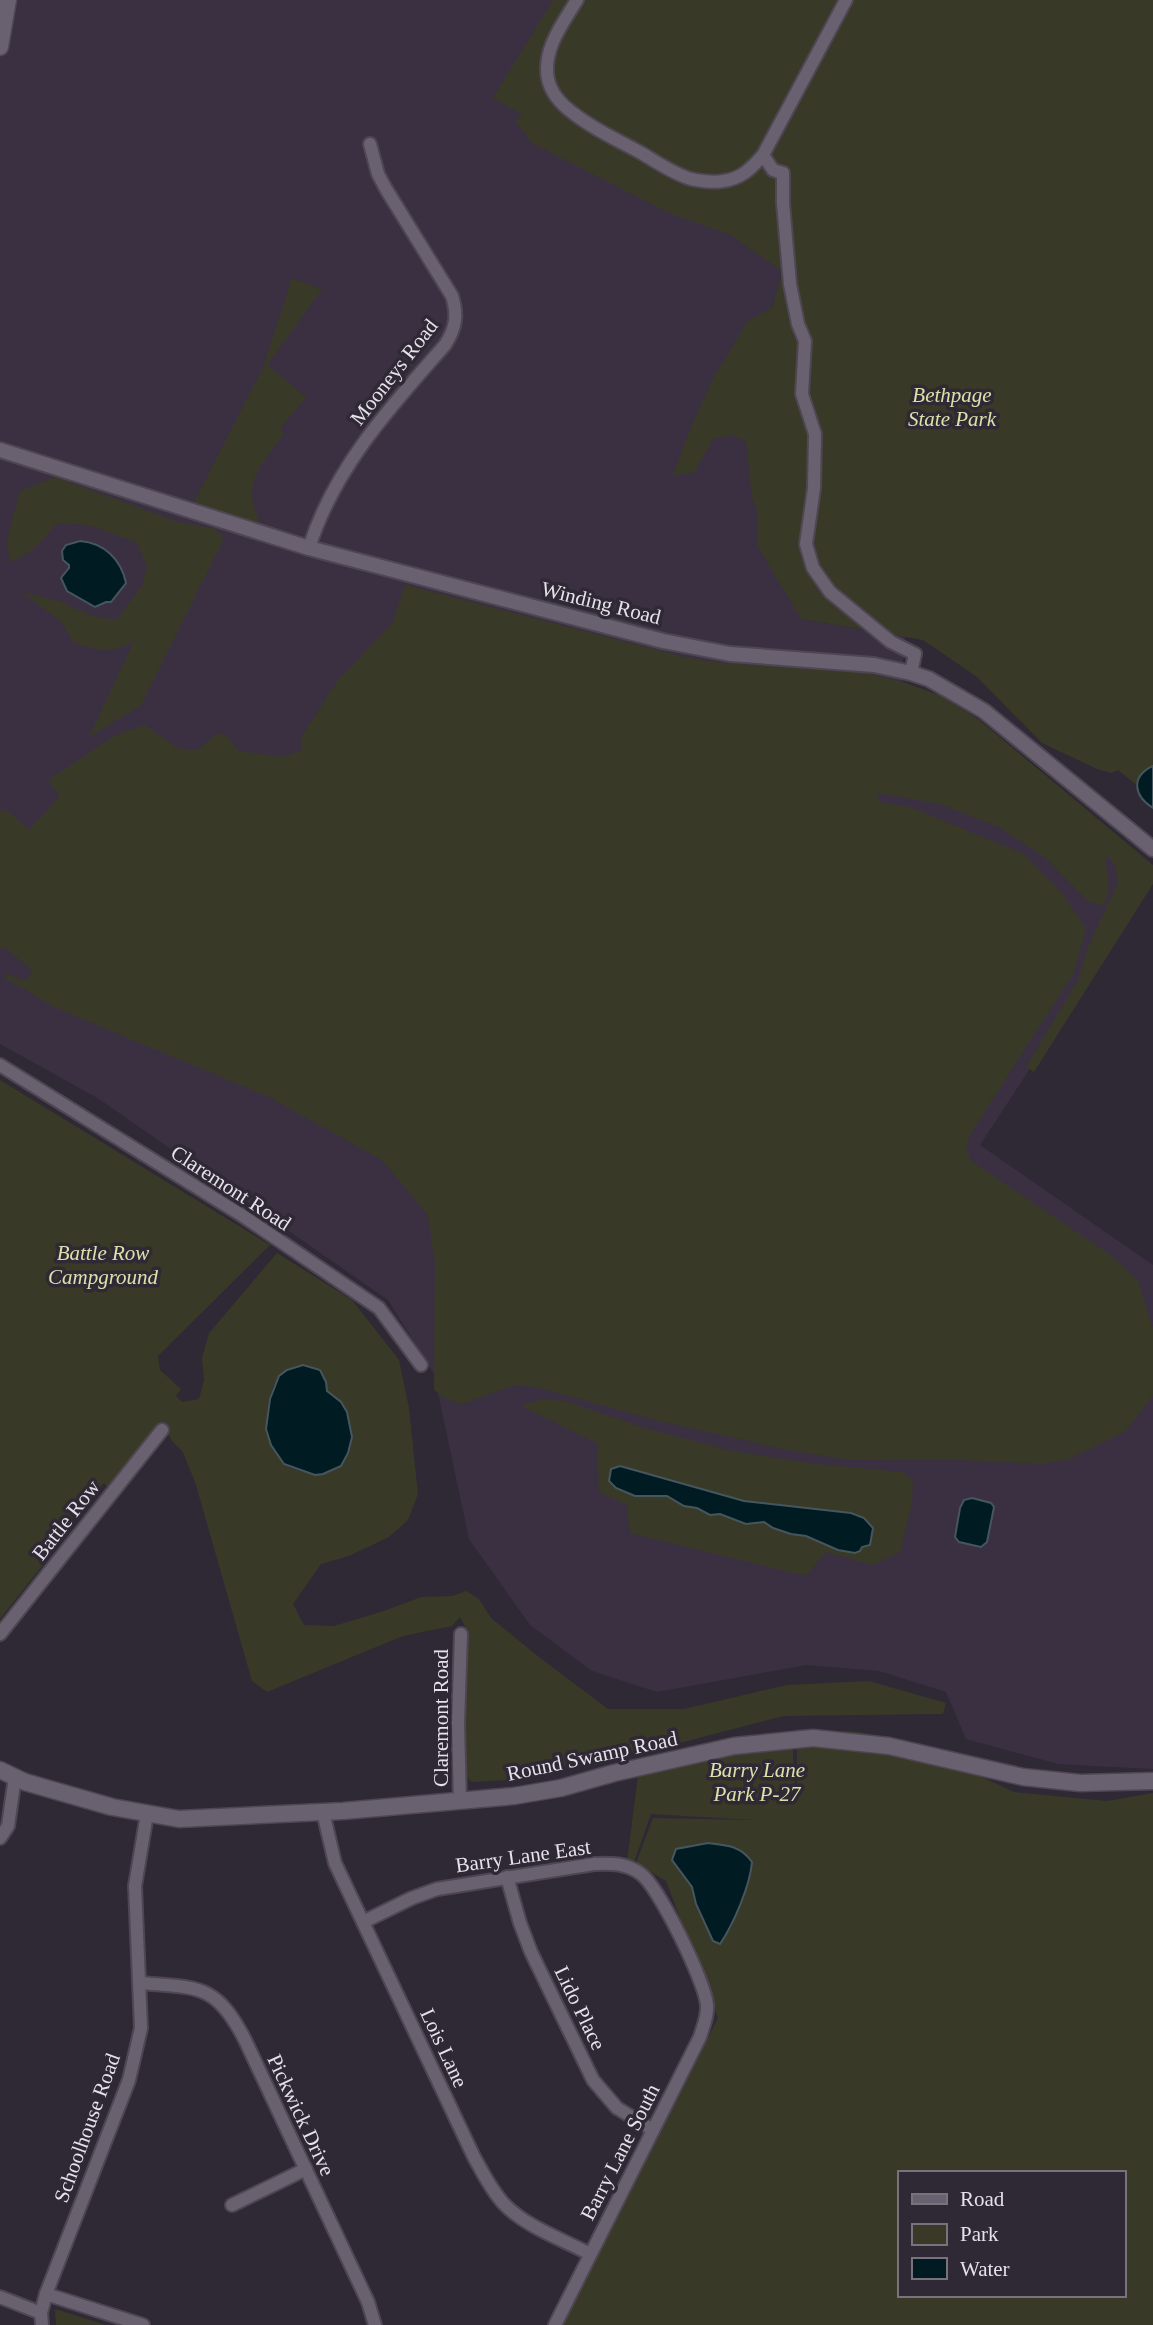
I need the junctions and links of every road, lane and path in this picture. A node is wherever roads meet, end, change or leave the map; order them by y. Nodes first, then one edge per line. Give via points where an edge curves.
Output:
1 (8, 0) edge
2 (577, 0) edge
3 (845, 0) edge
4 (1, 43) edge
5 (370, 144) dead end
6 (763, 155) junction
7 (0, 450) edge
8 (309, 548) junction
9 (911, 673) junction
10 (1153, 849) edge
11 (0, 1065) edge
12 (421, 1365) dead end
13 (162, 1430) dead end
14 (0, 1634) edge
15 (461, 1634) dead end
16 (7, 1773) edge
17 (1153, 1782) edge
18 (460, 1802) junction
19 (323, 1812) junction
20 (147, 1814) junction
21 (0, 1839) edge
22 (508, 1877) junction
23 (363, 1922) junction
24 (140, 1983) junction
25 (704, 1993) joint
26 (653, 2130) junction
27 (306, 2169) junction
28 (232, 2205) dead end
29 (590, 2254) junction
30 (46, 2294) junction
31 (0, 2297) edge
32 (41, 2319) edge
33 (143, 2325) edge
34 (375, 2325) edge
35 (555, 2325) edge

1 - 4 main road
2 - 6 street via 547,61 551,90 572,113 689,178 723,181 739,177
3 - 6 street
5 - 8 street, Mooneys Road via 386,189 452,296 456,323 445,345 384,414 352,459
6 - 9 street via 773,170 783,173 790,284 805,341 802,394 815,433 806,544 813,568 830,592 891,642 915,654
7 - 8 street, Winding Road
8 - 9 street, Winding Road via 704,650 874,665
9 - 10 street, Winding Road via 984,711
11 - 12 street, Claremont Road via 243,1216 379,1308
13 - 14 street, Battle Row
15 - 18 street, Claremont Road
16 - 20 main road, Round Swamp Road via 75,1797
16 - 21 street via 8,1826
17 - 18 main road, Round Swamp Road via 1080,1783 1023,1777 889,1746 813,1738 734,1746 561,1788
18 - 19 main road, Round Swamp Road
19 - 20 main road, Round Swamp Road via 179,1819
19 - 23 street, Lois Lane via 335,1863
20 - 24 street, Schoolhouse Road via 135,1886
22 - 23 street, Barry Lane East via 437,1889
22 - 25 street, Barry Lane East via 594,1864 631,1868 656,1891
22 - 26 street, Lido Place via 531,1952 593,2080 617,2108
23 - 29 street, Lois Lane via 491,2189 522,2218
24 - 27 street, Pickwick Drive via 192,1988 224,2005
24 - 30 street, Schoolhouse Road via 141,2028 129,2080
25 - 26 street, Barry Lane South via 706,2019 700,2037
26 - 29 street, Barry Lane South
27 - 28 street
27 - 34 street, Pickwick Drive
29 - 35 street, Barry Lane South
30 - 32 street, Schoolhouse Road
30 - 33 street
31 - 32 street

